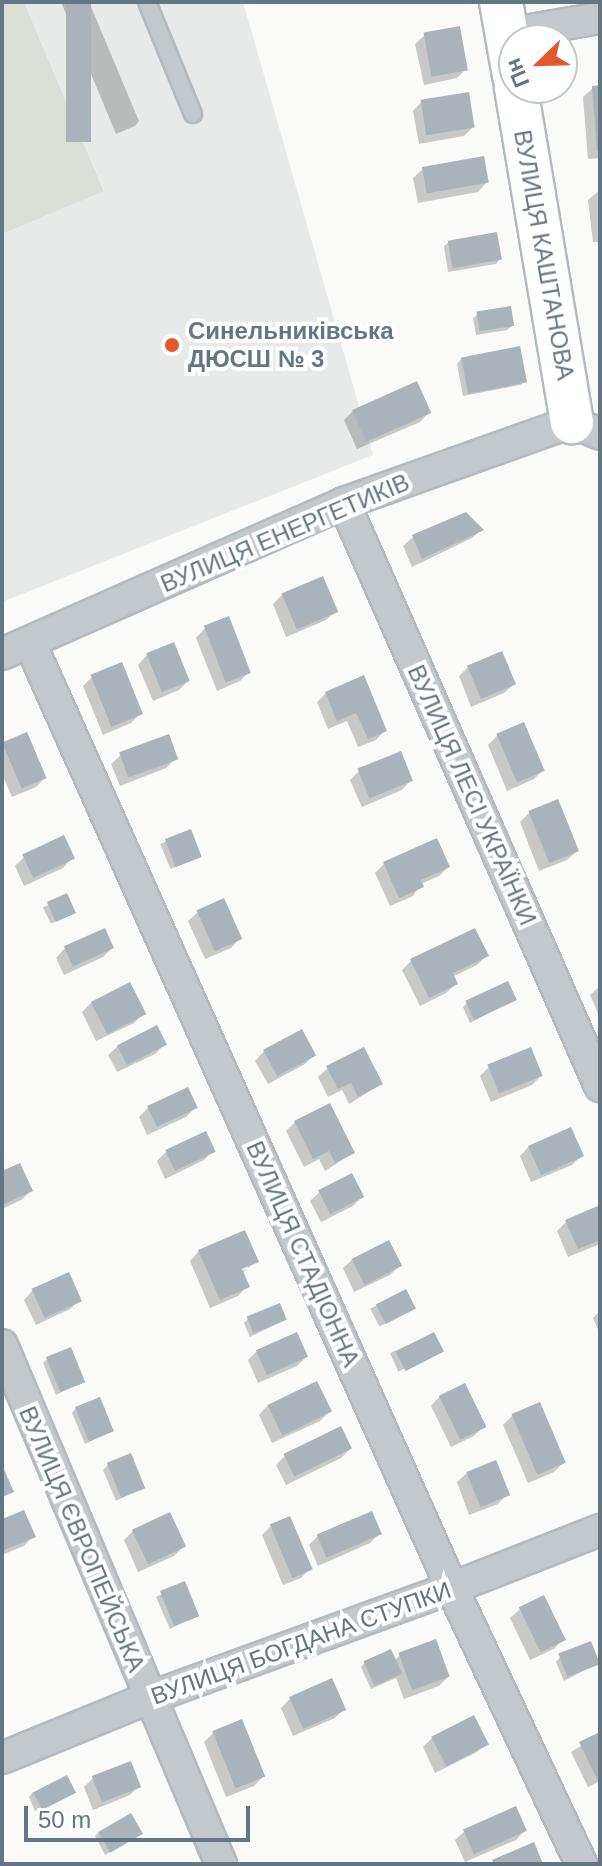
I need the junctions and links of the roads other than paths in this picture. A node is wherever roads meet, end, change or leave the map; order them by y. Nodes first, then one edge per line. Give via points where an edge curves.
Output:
1 (147, 2) edge
2 (504, 18) edge
3 (600, 18) edge
4 (519, 104) edge
5 (193, 114) dead end
6 (586, 428) edge
7 (344, 503) junction
8 (30, 643) junction
9 (2, 654) edge
10 (600, 1086) edge
11 (2, 1345) edge
12 (600, 1530) edge
13 (452, 1588) junction
14 (149, 1698) junction
15 (2, 1758) edge
16 (221, 1864) edge
17 (581, 1864) edge

1 - 5 lane
2 - 3 street
4 - 6 street, ВУЛИЦЯ КАШТАНОВА
6 - 7 street, ВУЛИЦЯ ЕНЕРГЕТИКІВ
7 - 8 street, ВУЛИЦЯ ЕНЕРГЕТИКІВ
7 - 10 street, ВУЛИЦЯ ЛЕСІ УКРАЇНКИ
8 - 9 street, ВУЛИЦЯ ЕНЕРГЕТИКІВ
8 - 13 street, ВУЛИЦЯ СТАДІОННА
11 - 14 street, ВУЛИЦЯ ЄВРОПЕЙСЬКА
12 - 13 street, ВУЛИЦЯ БОГДАНА СТУПКИ
13 - 14 street, ВУЛИЦЯ БОГДАНА СТУПКИ
13 - 17 street, ВУЛИЦЯ СТАДІОННА
14 - 15 street, ВУЛИЦЯ БОГДАНА СТУПКИ
14 - 16 street, ВУЛИЦЯ ЄВРОПЕЙСЬКА

